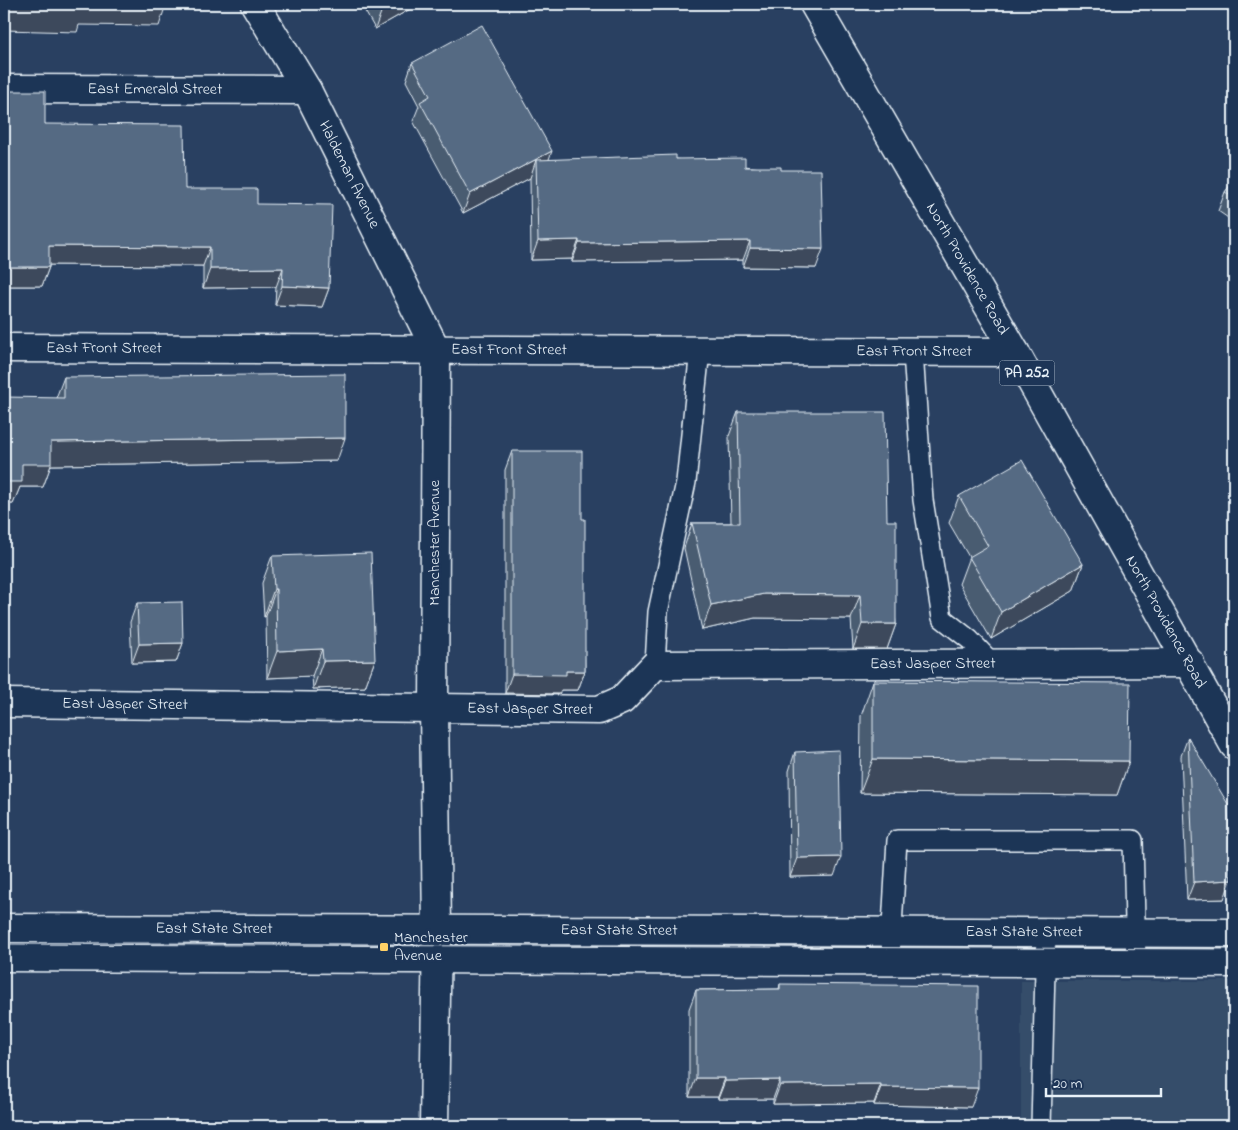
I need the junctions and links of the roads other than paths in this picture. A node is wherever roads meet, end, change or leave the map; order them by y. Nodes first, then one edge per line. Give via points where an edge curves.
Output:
1 (254, 4) edge
2 (814, 4) edge
3 (4, 89) edge
4 (307, 90) junction
5 (4, 348) edge
6 (436, 350) junction
7 (700, 350) junction
8 (913, 352) junction
9 (1015, 352) junction
10 (1190, 663) junction
11 (993, 664) junction
12 (655, 665) junction
13 (4, 703) edge
14 (434, 709) junction
15 (1234, 745) edge
16 (4, 928) edge
17 (890, 932) junction
18 (1046, 932) junction
19 (1137, 933) junction
20 (1234, 933) edge
21 (437, 944) junction
22 (4, 958) edge
23 (890, 961) junction
24 (1045, 962) junction
25 (1136, 962) junction
26 (1234, 963) edge
27 (434, 1126) edge
28 (1041, 1126) edge

1 - 4 street, Haldeman Avenue
2 - 9 street, North Providence Road / PA 252
3 - 4 street, East Emerald Street
4 - 6 street, Haldeman Avenue
5 - 6 street, East Front Street
6 - 7 street, East Front Street
6 - 14 street, Manchester Avenue
7 - 8 street, East Front Street
7 - 12 lane via 686,482 658,612
8 - 9 street, East Front Street
8 - 11 lane via 923,500 942,618
9 - 10 street, North Providence Road / PA 252
10 - 11 street, East Jasper Street
10 - 15 street, North Providence Road / PA 252
11 - 12 street, East Jasper Street
12 - 14 street, East Jasper Street via 622,700 599,710
13 - 14 street, East Jasper Street
14 - 21 street, Manchester Avenue
16 - 21 street, East State Street
17 - 18 street, East State Street
17 - 19 lane via 897,840 1133,840
17 - 21 street, East State Street
17 - 23 lane
18 - 19 street, East State Street
18 - 24 lane
19 - 20 street, East State Street
19 - 25 lane
21 - 22 street, East State Street
21 - 23 street, East State Street
21 - 27 street, Manchester Avenue
23 - 24 street, East State Street
24 - 25 street, East State Street
24 - 28 lane
25 - 26 street, East State Street

